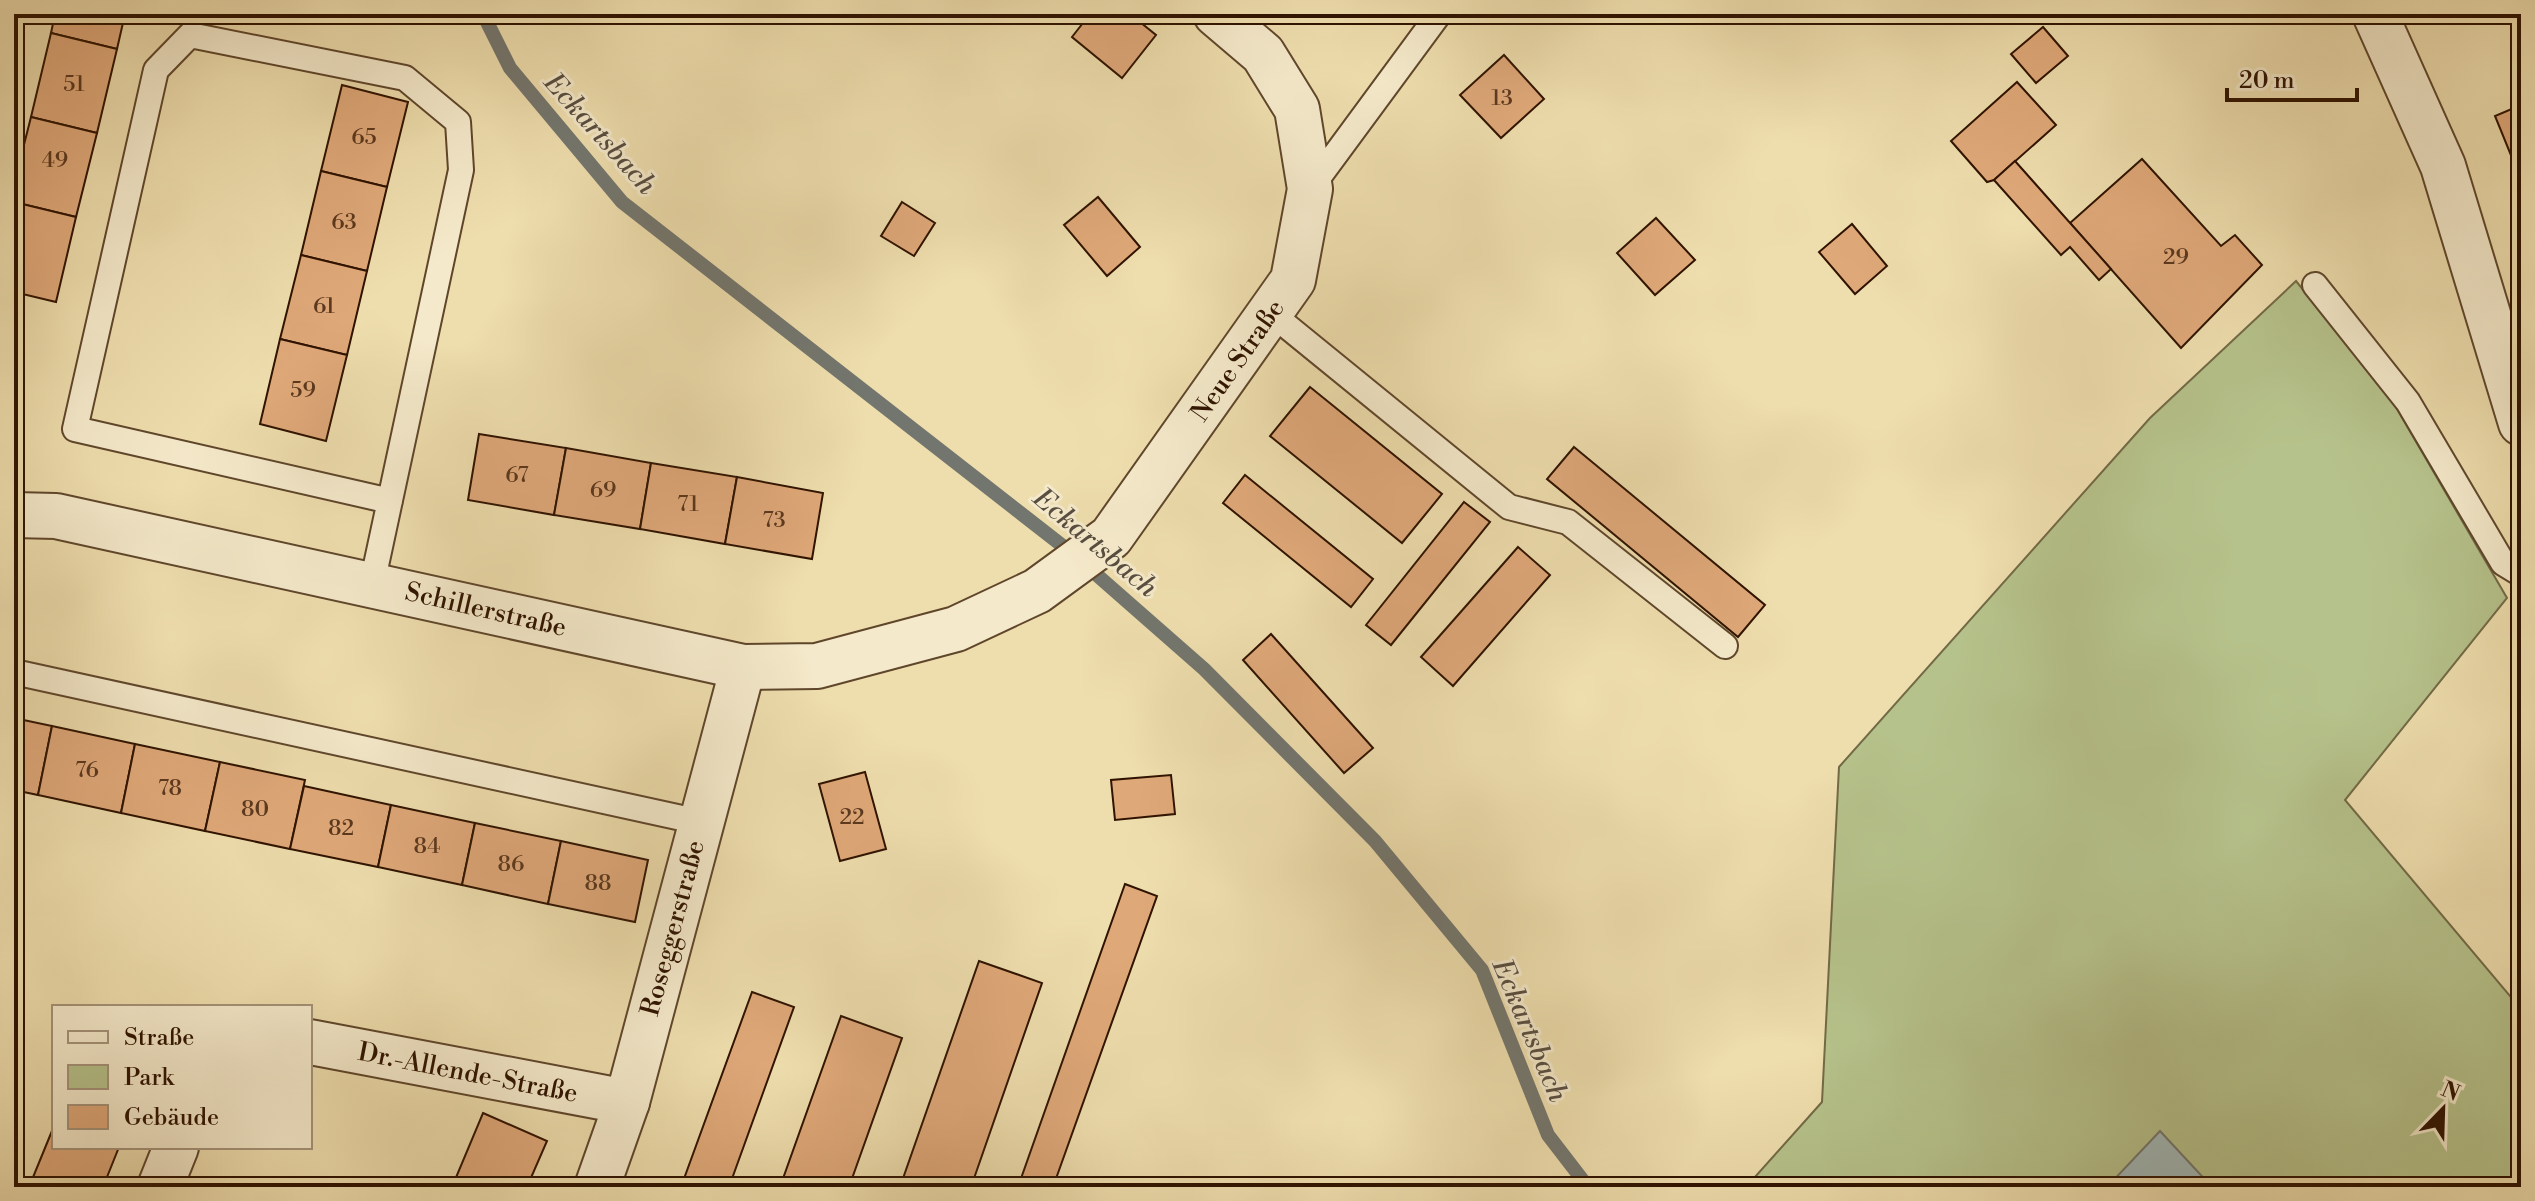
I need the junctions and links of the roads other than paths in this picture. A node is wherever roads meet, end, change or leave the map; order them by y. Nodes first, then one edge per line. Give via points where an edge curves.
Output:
1 (1216, 14) edge
2 (1439, 14) edge
3 (2375, 14) edge
4 (1310, 189) junction
5 (2315, 285) dead end
6 (1272, 314) junction
7 (2521, 423) edge
8 (390, 501) junction
9 (14, 515) edge
10 (2521, 574) edge
11 (372, 584) junction
12 (956, 629) joint
13 (1725, 646) dead end
14 (743, 667) junction
15 (14, 672) edge
16 (700, 822) junction
17 (312, 1042) edge
18 (627, 1102) junction
19 (175, 1149) edge
20 (160, 1187) edge
21 (597, 1187) edge

1 - 4 street, Neue Straße via 1263,54 1297,109
2 - 4 lane
3 - 7 street via 2443,166
4 - 6 street, Neue Straße via 1293,280
5 - 10 lane via 2408,402 2503,563
6 - 12 street, Neue Straße via 1111,537 1037,591
6 - 13 lane via 1509,507 1568,522
8 - 8 lane via 461,170 458,122 405,78 190,35 156,70 75,429
8 - 11 lane
9 - 11 street, Schillerstraße via 56,516
11 - 14 street, Schillerstraße
12 - 14 street, Schillerstraße via 817,666
14 - 16 street, Roseggerstraße
15 - 16 lane
16 - 18 street, Roseggerstraße
17 - 18 street, Dr.-Allende-Straße
18 - 21 street, Roseggerstraße
19 - 20 street

